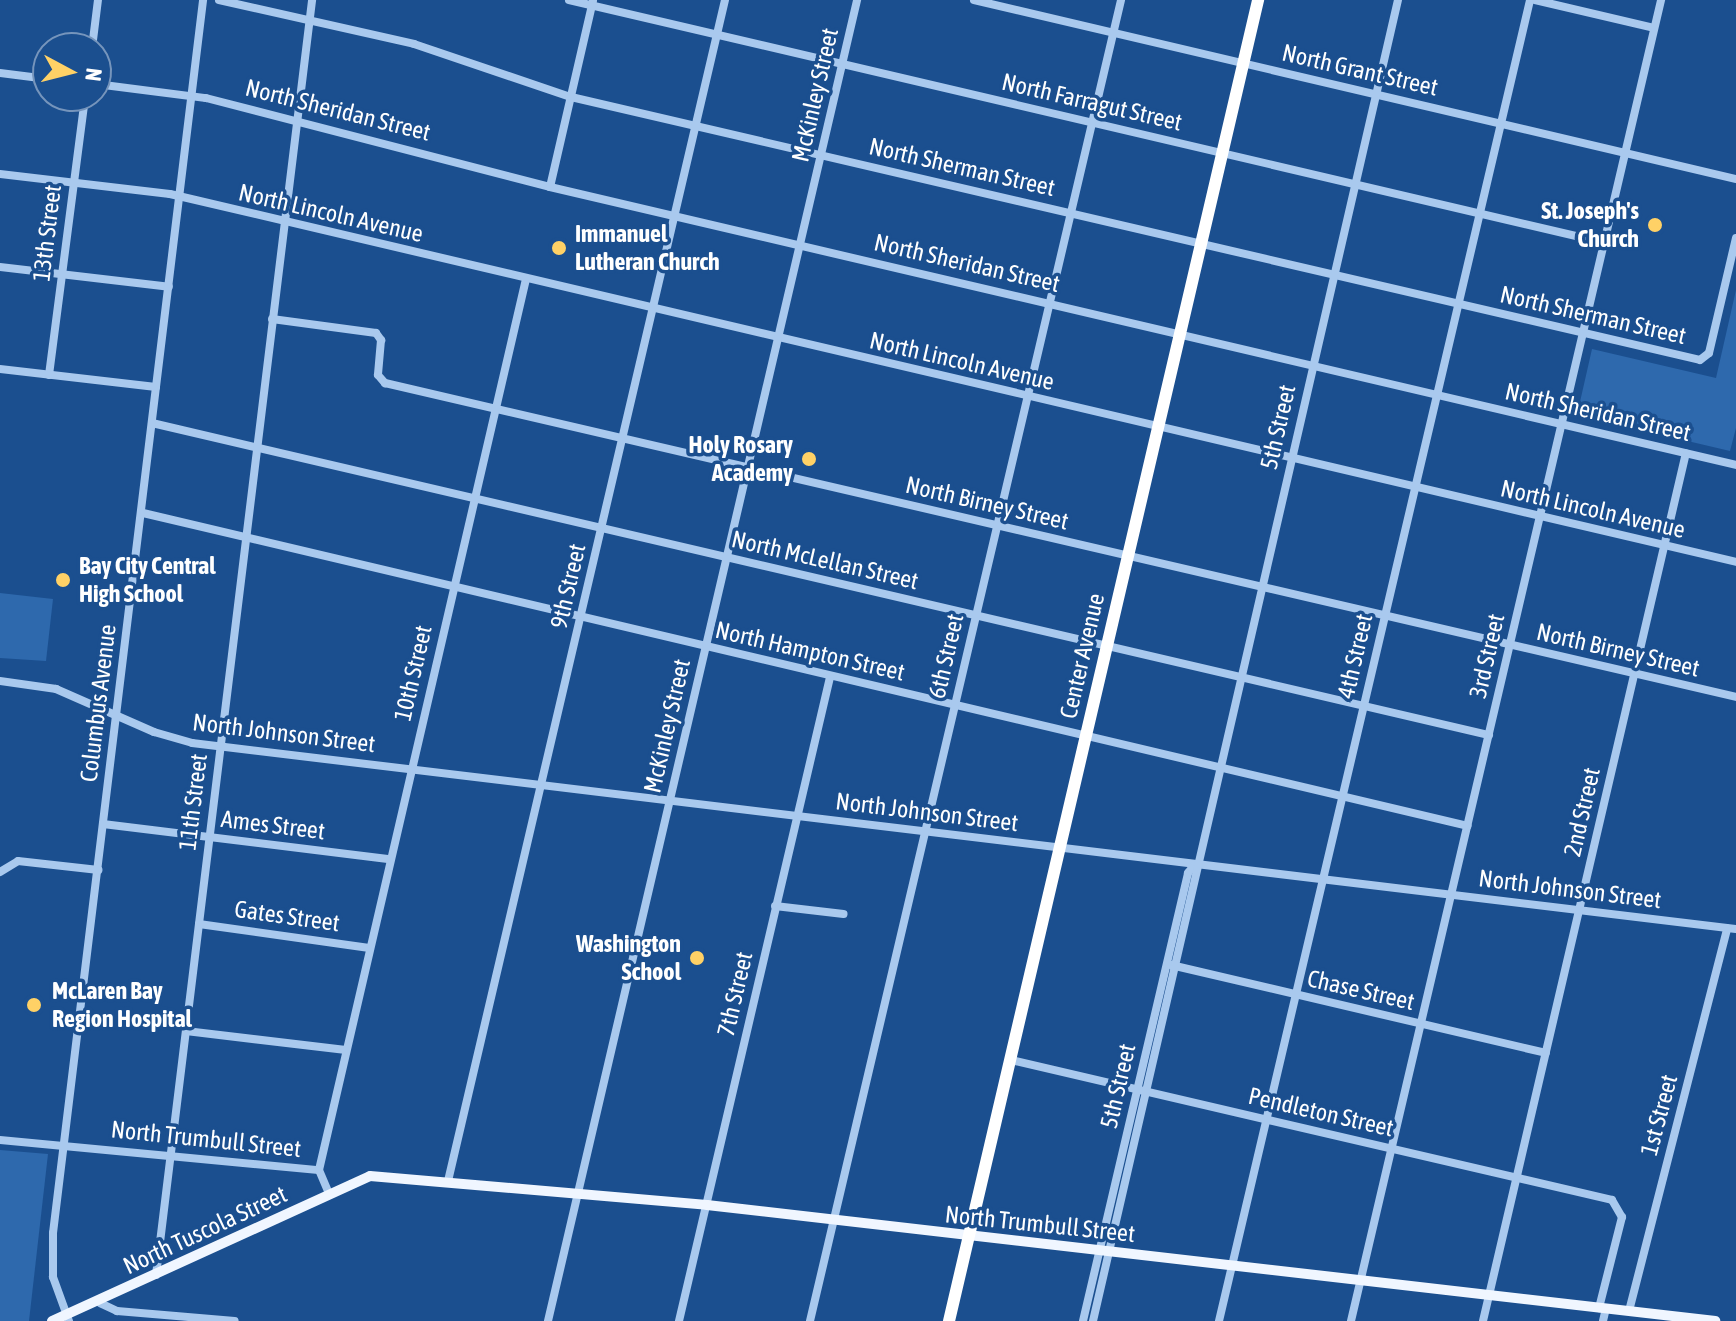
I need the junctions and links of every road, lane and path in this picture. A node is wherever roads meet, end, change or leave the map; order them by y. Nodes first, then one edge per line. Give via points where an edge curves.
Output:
1 (98, 0) edge
2 (203, 0) edge
3 (219, 0) edge
4 (312, 0) edge
5 (569, 0) edge
6 (725, 0) edge
7 (857, 0) edge
8 (974, 0) edge
9 (1121, 0) edge
10 (1258, 0) edge
11 (1398, 0) edge
12 (1532, 0) edge
13 (1661, 0) edge
14 (593, 3) edge
15 (309, 20) junction
16 (1654, 28) junction
17 (94, 32) edge
18 (1113, 33) junction
19 (717, 35) junction
20 (1243, 63) junction
21 (842, 64) junction
22 (0, 73) edge
23 (32, 77) edge
24 (112, 86) edge
25 (191, 94) junction
26 (1376, 95) junction
27 (571, 97) junction
28 (83, 112) edge
29 (297, 119) junction
30 (1092, 123) junction
31 (1502, 124) junction
32 (696, 125) junction
33 (1222, 153) junction
34 (1626, 153) junction
35 (821, 155) junction
36 (0, 174) edge
37 (1736, 179) edge
38 (73, 182) junction
39 (1354, 185) junction
40 (550, 187) junction
41 (179, 197) junction
42 (1070, 213) junction
43 (1480, 214) junction
44 (674, 215) junction
45 (284, 223) junction
46 (1736, 238) edge
47 (1606, 243) junction
48 (1202, 244) junction
49 (800, 245) junction
50 (0, 267) edge
51 (62, 274) junction
52 (1334, 275) junction
53 (526, 279) junction
54 (169, 287) junction
55 (1050, 303) junction
56 (1459, 304) junction
57 (653, 309) junction
58 (272, 319) junction
59 (1180, 334) junction
60 (1585, 334) junction
61 (777, 339) junction
62 (1313, 365) junction
63 (0, 369) edge
64 (49, 375) junction
65 (156, 387) junction
66 (1438, 394) junction
67 (1027, 396) junction
68 (497, 408) junction
69 (152, 423) junction
70 (1562, 423) junction
71 (1160, 428) junction
72 (624, 438) junction
73 (257, 447) junction
74 (1686, 453) junction
75 (1291, 458) junction
76 (1736, 465) edge
77 (748, 467) junction
78 (1416, 488) junction
79 (474, 497) junction
80 (143, 513) junction
81 (1540, 518) junction
82 (998, 525) junction
83 (603, 527) junction
84 (245, 539) junction
85 (1665, 545) junction
86 (727, 557) junction
87 (1128, 557) junction
88 (1736, 562) edge
89 (1260, 587) junction
90 (454, 588) junction
91 (976, 616) junction
92 (1384, 617) junction
93 (581, 618) junction
94 (1510, 646) junction
95 (706, 647) junction
96 (1107, 647) junction
97 (1635, 675) junction
98 (830, 677) junction
99 (1238, 679) junction
100 (0, 681) edge
101 (1736, 697) edge
102 (955, 706) junction
103 (1363, 708) junction
104 (117, 715) junction
105 (1489, 735) junction
106 (1086, 737) junction
107 (220, 746) junction
108 (1217, 768) junction
109 (411, 769) junction
110 (542, 784) junction
111 (1342, 797) junction
112 (670, 800) junction
113 (796, 817) junction
114 (103, 824) junction
115 (1468, 826) junction
116 (924, 832) junction
117 (209, 837) junction
118 (1059, 848) junction
119 (390, 859) junction
120 (1195, 863) junction
121 (98, 870) junction
122 (0, 872) edge
123 (1322, 880) junction
124 (1451, 896) junction
125 (775, 906) junction
126 (1579, 911) junction
127 (844, 914) dead end
128 (199, 924) junction
129 (1731, 928) edge
130 (369, 948) junction
131 (1171, 965) junction
132 (1296, 995) junction
133 (1421, 1025) junction
134 (186, 1031) junction
135 (346, 1050) junction
136 (1546, 1053) junction
137 (1011, 1060) junction
138 (1142, 1090) junction
139 (1266, 1120) junction
140 (0, 1140) edge
141 (64, 1146) junction
142 (1392, 1149) junction
143 (170, 1155) junction
144 (319, 1170) junction
145 (359, 1178) joint
146 (1516, 1178) junction
147 (448, 1181) junction
148 (329, 1193) junction
149 (578, 1194) junction
150 (707, 1205) junction
151 (833, 1219) junction
152 (969, 1237) junction
153 (1104, 1251) junction
154 (1231, 1267) junction
155 (156, 1275) junction
156 (1360, 1281) junction
157 (1489, 1295) junction
158 (100, 1303) junction
159 (1602, 1308) junction
160 (1629, 1311) junction
161 (68, 1318) edge
162 (52, 1321) edge
163 (235, 1321) edge
164 (548, 1321) edge
165 (679, 1321) edge
166 (810, 1321) edge
167 (949, 1321) edge
168 (1083, 1321) edge
169 (1093, 1321) edge
170 (1219, 1321) edge
171 (1351, 1321) edge
172 (1483, 1321) edge
173 (1603, 1321) edge
174 (1715, 1321) edge

1 - 17 street
2 - 25 street, Columbus Avenue
3 - 15 street, North Sherman Street
4 - 15 street, 11th Street
5 - 14 street, North Farragut Street
6 - 19 street, 9th Street
7 - 21 street, McKinley Street
8 - 18 street, North Grant Street
9 - 18 street, 6th Street
10 - 20 highway, Center Avenue
11 - 26 street, 5th Street
12 - 16 street
12 - 31 street, 4th Street
13 - 16 street, 3rd Street
14 - 19 street, North Farragut Street
14 - 27 street
15 - 27 street, North Sherman Street via 414,44
15 - 29 street, 11th Street
16 - 34 street, 3rd Street
18 - 20 street, North Grant Street
18 - 30 street, 6th Street
19 - 21 street, North Farragut Street
19 - 32 street, 9th Street
20 - 26 street, North Grant Street
20 - 33 highway, Center Avenue
21 - 30 street, North Farragut Street
21 - 35 street, McKinley Street
22 - 23 street
24 - 25 street, North Sheridan Street
25 - 29 street, North Sheridan Street
25 - 41 street, Columbus Avenue
26 - 31 street, North Grant Street
26 - 39 street, 5th Street
27 - 32 street, North Sherman Street
27 - 40 street
28 - 38 street, 13th Street
29 - 40 street, North Sheridan Street
29 - 45 street, 11th Street
30 - 33 street, North Farragut Street
30 - 42 street, 6th Street
31 - 34 street, North Grant Street
31 - 43 street, 4th Street
32 - 35 street, North Sherman Street
32 - 44 street, 9th Street
33 - 39 street, North Farragut Street
33 - 48 highway, Center Avenue
34 - 37 street, North Grant Street
34 - 47 street, 3rd Street
35 - 42 street, North Sherman Street
35 - 49 street, McKinley Street
36 - 38 street, North Lincoln Avenue
38 - 41 street, North Lincoln Avenue
38 - 51 street, 13th Street
39 - 43 street, North Farragut Street
39 - 52 street, 5th Street
40 - 44 street, North Sheridan Street
41 - 45 street, North Lincoln Avenue
41 - 54 street, Columbus Avenue
42 - 48 street, North Sherman Street
42 - 55 street, 6th Street
43 - 47 street, North Farragut Street
43 - 56 street, 4th Street
44 - 49 street, North Sheridan Street
44 - 57 street, 9th Street
45 - 53 street, North Lincoln Avenue
45 - 58 street, 11th Street
46 - 60 street, North Sherman Street via 1709,353 1700,360
47 - 60 street, 3rd Street
48 - 52 street, North Sherman Street
48 - 59 highway, Center Avenue
49 - 55 street, North Sheridan Street
49 - 61 street, McKinley Street
50 - 51 street
51 - 54 street
51 - 64 street, 13th Street
52 - 56 street, North Sherman Street
52 - 62 street, 5th Street
53 - 57 street, North Lincoln Avenue
53 - 68 street, 10th Street
54 - 65 street, Columbus Avenue
55 - 59 street, North Sheridan Street
55 - 67 street, 6th Street
56 - 60 street, North Sherman Street
56 - 66 street, 4th Street
57 - 61 street, North Lincoln Avenue
57 - 72 street, 9th Street
58 - 68 street, North Birney Street via 376,333 381,340 378,375 385,383
58 - 73 street, 11th Street
59 - 62 street, North Sheridan Street
59 - 71 highway, Center Avenue
60 - 70 street, 3rd Street
61 - 67 street, North Lincoln Avenue
61 - 77 street, McKinley Street
62 - 66 street, North Sheridan Street
62 - 75 street, 5th Street
63 - 64 street
64 - 65 street
65 - 69 street, Columbus Avenue
66 - 70 street, North Sheridan Street
66 - 78 street, 4th Street
67 - 71 street, North Lincoln Avenue
67 - 82 street, 6th Street
68 - 72 street, North Birney Street
68 - 79 street, 10th Street
69 - 73 street, North McLellan Street
69 - 80 street, Columbus Avenue
70 - 74 street, North Sheridan Street
70 - 81 street, 3rd Street
71 - 75 street, North Lincoln Avenue
71 - 87 highway, Center Avenue
72 - 77 street, North Birney Street
72 - 83 street, 9th Street
73 - 79 street, North McLellan Street
73 - 84 street, 11th Street
74 - 76 street, North Sheridan Street
74 - 85 street, 2nd Street
75 - 78 street, North Lincoln Avenue
75 - 89 street, 5th Street
77 - 82 street, North Birney Street
77 - 86 street, McKinley Street
78 - 81 street, North Lincoln Avenue
78 - 92 street, 4th Street
79 - 83 street, North McLellan Street
79 - 90 street, 10th Street
80 - 84 street, North Hampton Street
80 - 104 street, Columbus Avenue
81 - 85 street, North Lincoln Avenue
81 - 94 street, 3rd Street
82 - 87 street, North Birney Street
82 - 91 street, 6th Street
83 - 86 street, North McLellan Street
83 - 93 street, 9th Street
84 - 90 street, North Hampton Street
84 - 107 street, 11th Street
85 - 88 street, North Lincoln Avenue
85 - 97 street, 2nd Street
86 - 91 street, North McLellan Street
86 - 95 street, McKinley Street
87 - 89 street, North Birney Street
87 - 96 highway, Center Avenue
89 - 92 street, North Birney Street
89 - 99 street, 5th Street
90 - 93 street, North Hampton Street
90 - 109 street, 10th Street
91 - 96 street, North McLellan Street
91 - 102 street, 6th Street
92 - 94 street, North Birney Street
92 - 103 street, 4th Street
93 - 95 street, North Hampton Street
93 - 110 street, 9th Street
94 - 97 street, North Birney Street
94 - 105 street, 3rd Street
95 - 98 street, North Hampton Street
95 - 112 street, McKinley Street
96 - 99 street, North McLellan Street
96 - 106 highway, Center Avenue
97 - 101 street, North Birney Street
97 - 126 street, 2nd Street
98 - 102 street, North Hampton Street
98 - 113 street, 7th Street
99 - 103 street, North McLellan Street
99 - 108 street, 5th Street
100 - 104 street, North Johnson Street via 56,689
102 - 106 street, North Hampton Street
102 - 116 street, 6th Street
103 - 105 street, North McLellan Street
103 - 111 street, 4th Street
104 - 107 street, North Johnson Street via 175,739
104 - 114 street, Columbus Avenue
105 - 115 street, 3rd Street
106 - 108 street, North Hampton Street
106 - 118 highway, Center Avenue
107 - 109 street, North Johnson Street
107 - 117 street, 11th Street
108 - 111 street, North Hampton Street
108 - 120 street, 5th Street
109 - 110 street, North Johnson Street
109 - 119 street, 10th Street
110 - 112 street, North Johnson Street
110 - 147 street, 9th Street
111 - 115 street, North Hampton Street
111 - 123 street, 4th Street
112 - 113 street, North Johnson Street
112 - 149 street, McKinley Street
113 - 116 street, North Johnson Street
113 - 125 street, 7th Street
114 - 117 street, Ames Street
114 - 121 street, Columbus Avenue
115 - 124 street, 3rd Street
116 - 118 street, North Johnson Street
116 - 151 street, 6th Street
117 - 119 street, Ames Street
117 - 128 street, 11th Street
118 - 120 street, North Johnson Street
118 - 137 highway, Center Avenue
119 - 130 street, 10th Street
120 - 123 street, North Johnson Street
120 - 131 street, 5th Street
121 - 122 street via 18,861
121 - 141 street, Columbus Avenue
123 - 124 street, North Johnson Street
123 - 132 street, 4th Street
124 - 126 street, North Johnson Street
124 - 133 street, 3rd Street
125 - 127 street
125 - 150 street, 7th Street
126 - 129 street, North Johnson Street
126 - 136 street, 2nd Street
128 - 130 street, Gates Street
128 - 134 street, 11th Street
129 - 160 street, 1st Street
130 - 135 street, 10th Street
131 - 132 street, Chase Street
131 - 138 street, 5th Street
132 - 133 street, Chase Street
132 - 139 street, 4th Street
133 - 136 street, Chase Street
133 - 142 street, 3rd Street
134 - 135 street
134 - 143 street, 11th Street
135 - 144 street, 10th Street
136 - 146 street, 2nd Street
137 - 138 street, Pendleton Street
137 - 152 highway, Center Avenue
138 - 139 street, Pendleton Street
138 - 153 street, 5th Street
139 - 142 street, Pendleton Street
139 - 154 street, 4th Street
140 - 141 street, North Trumbull Street
141 - 143 street, North Trumbull Street
141 - 161 street, Columbus Avenue via 51,1255
142 - 146 street, Pendleton Street
142 - 156 street, 3rd Street
143 - 144 street, North Trumbull Street
143 - 155 street, 11th Street
144 - 148 street, North Trumbull Street
145 - 147 main road, North Trumbull Street
145 - 148 main road, North Tuscola Street
146 - 157 street, 2nd Street
146 - 159 street, Pendleton Street via 1620,1206
147 - 149 main road, North Trumbull Street
148 - 155 main road, North Tuscola Street
149 - 150 main road, North Trumbull Street
149 - 164 street, McKinley Street
150 - 151 main road, North Trumbull Street
150 - 165 street, 7th Street
151 - 152 main road, North Trumbull Street
151 - 166 street, 6th Street
152 - 153 main road, North Trumbull Street
152 - 167 highway, Center Avenue
153 - 154 main road, North Trumbull Street
153 - 168 street, 5th Street
153 - 169 street, 5th Street
154 - 156 main road, North Trumbull Street
154 - 170 street, 4th Street
155 - 158 main road, North Tuscola Street
156 - 157 main road, North Trumbull Street
156 - 171 street, 3rd Street
157 - 159 main road, North Trumbull Street
157 - 172 street, 2nd Street
158 - 161 main road, North Tuscola Street
158 - 163 street via 117,1311
159 - 160 main road, North Trumbull Street
159 - 173 street
160 - 174 main road, North Trumbull Street
161 - 162 main road, North Tuscola Street

